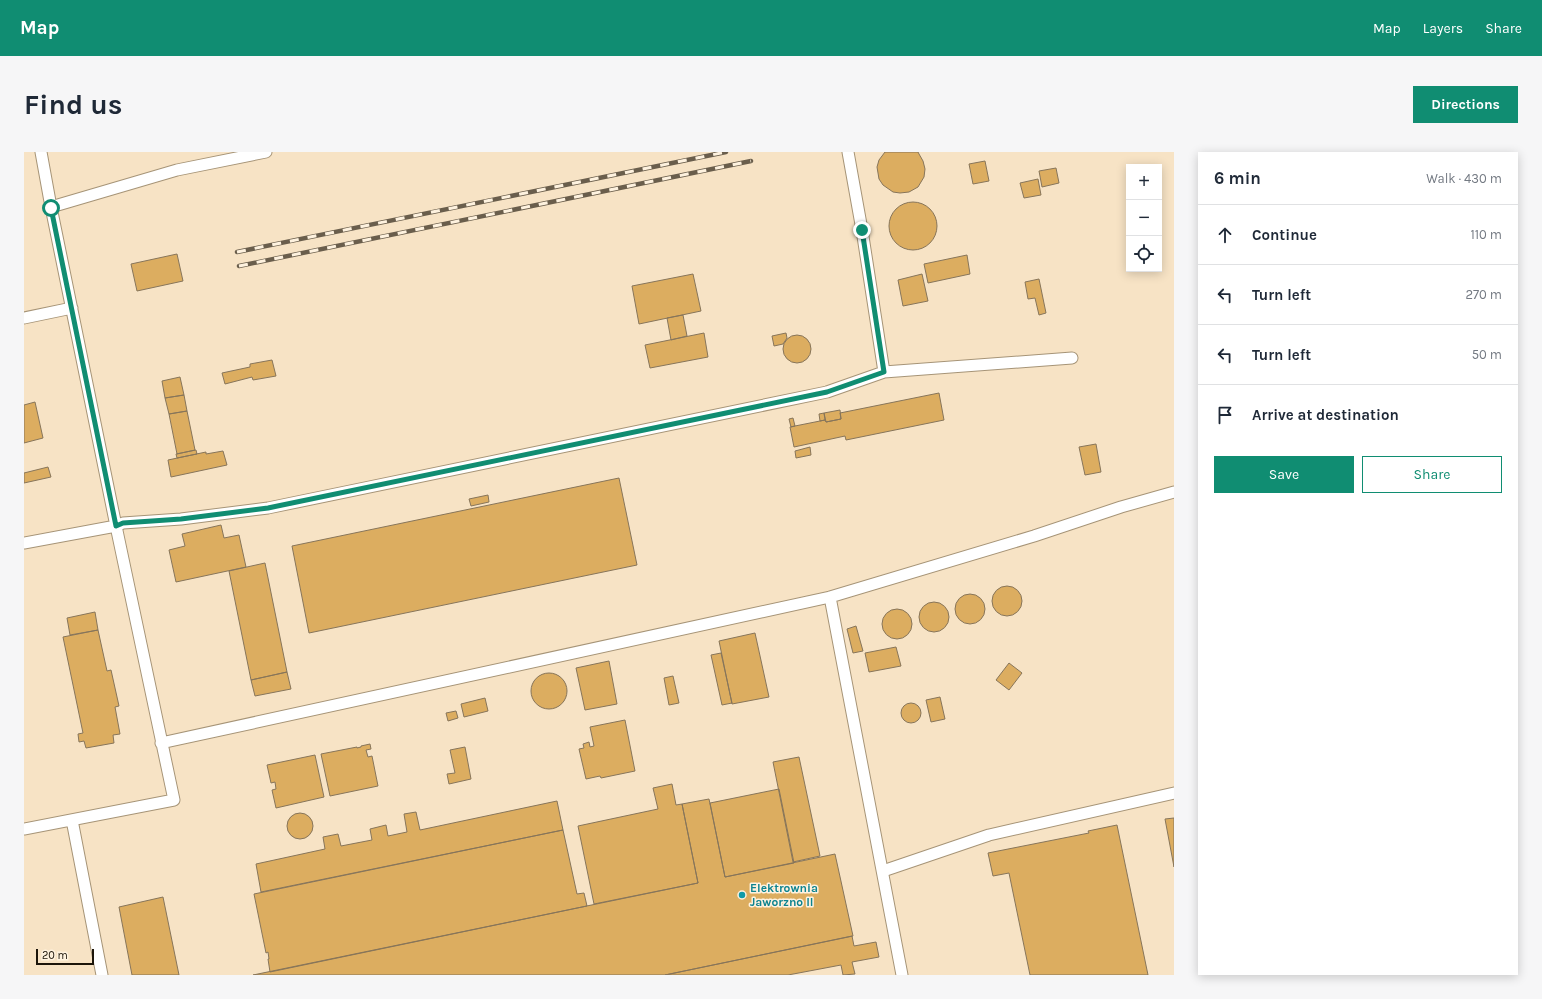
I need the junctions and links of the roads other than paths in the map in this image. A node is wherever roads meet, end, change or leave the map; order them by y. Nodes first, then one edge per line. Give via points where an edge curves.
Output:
1 (41, 152) edge
2 (266, 152) edge
3 (848, 152) edge
4 (51, 208) junction
5 (72, 308) junction
6 (24, 318) edge
7 (1072, 358) dead end
8 (884, 372) junction
9 (1174, 492) edge
10 (116, 526) junction
11 (24, 543) edge
12 (830, 597) junction
13 (162, 743) junction
14 (1174, 793) edge
15 (72, 820) junction
16 (24, 829) edge
17 (883, 871) junction
18 (102, 975) edge
19 (902, 975) edge

1 - 4 lane
2 - 4 lane via 177,170
3 - 8 lane
4 - 5 lane
5 - 6 lane
5 - 10 lane
7 - 8 lane
8 - 10 lane via 827,392 268,508 123,523
9 - 12 lane
10 - 11 lane
10 - 13 lane
12 - 13 lane
12 - 17 lane
13 - 15 lane via 174,800
14 - 17 lane via 989,835
15 - 16 lane
15 - 18 lane
17 - 19 lane

